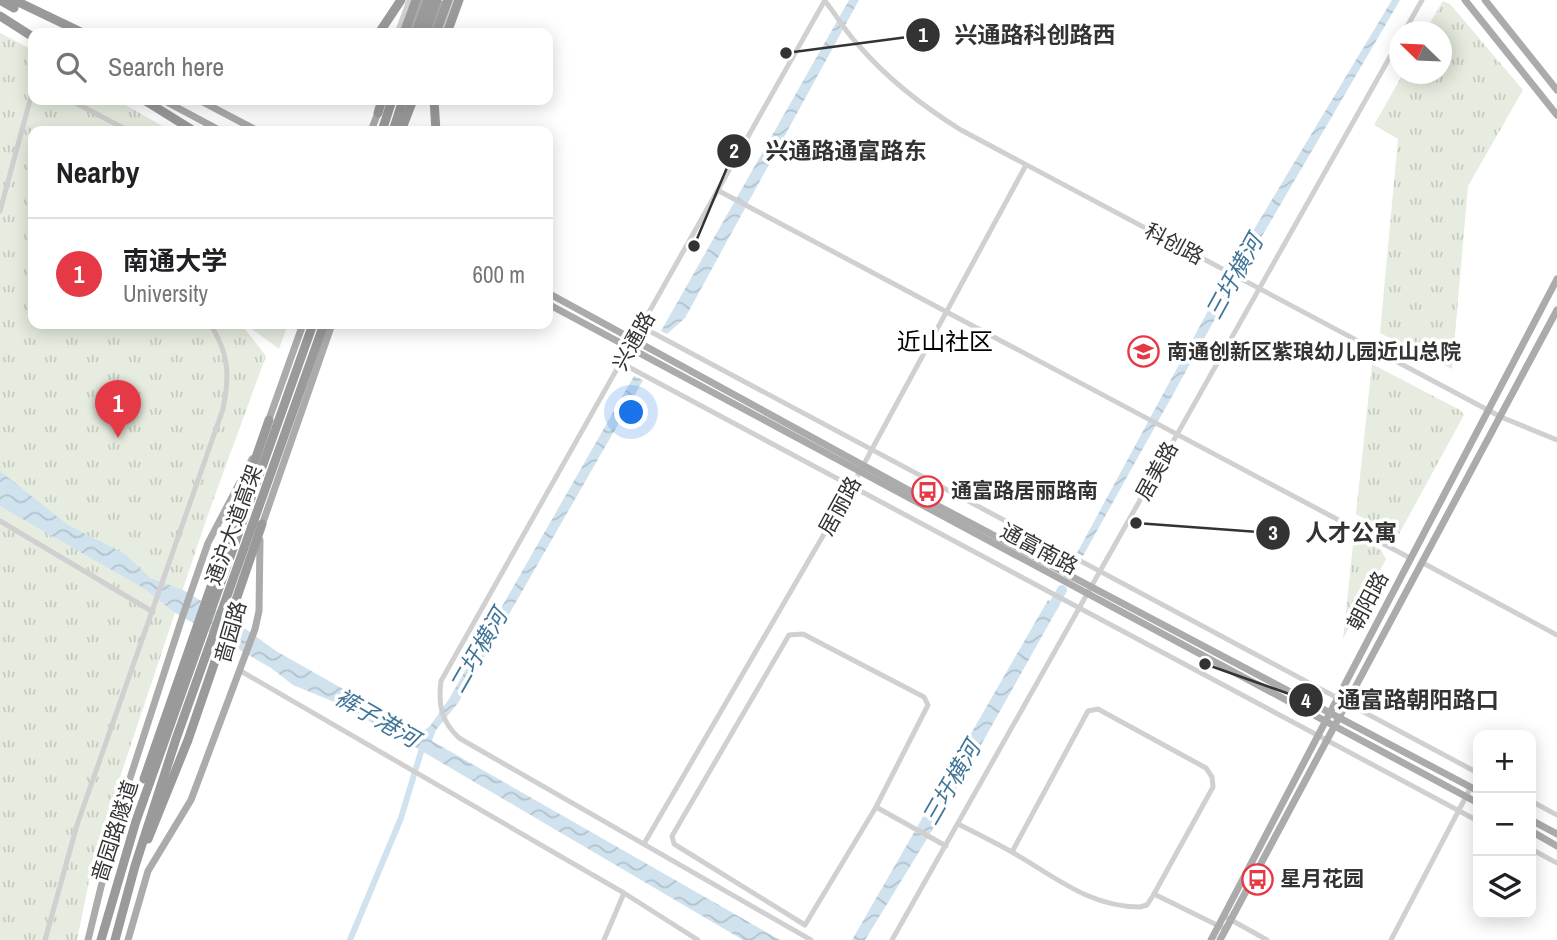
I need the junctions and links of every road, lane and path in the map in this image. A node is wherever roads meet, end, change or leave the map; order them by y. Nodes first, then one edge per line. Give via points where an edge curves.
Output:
1 (0, 0) edge
2 (401, 0) edge
3 (410, 0) edge
4 (416, 0) edge
5 (422, 0) edge
6 (428, 0) edge
7 (437, 0) edge
8 (446, 0) edge
9 (454, 0) edge
10 (459, 0) edge
11 (1422, 0) edge
12 (1465, 0) edge
13 (1485, 0) edge
14 (825, 1) edge
15 (16, 3) edge
16 (0, 15) edge
17 (1410, 21) edge
18 (70, 28) edge
19 (382, 28) edge
20 (399, 28) edge
21 (406, 28) edge
22 (412, 28) edge
23 (418, 28) edge
24 (427, 28) edge
25 (438, 28) edge
26 (439, 28) edge
27 (449, 28) edge
28 (28, 31) edge
29 (1389, 57) edge
30 (1557, 90) edge
31 (29, 105) edge
32 (80, 105) edge
33 (152, 105) edge
34 (172, 105) edge
35 (209, 105) edge
36 (380, 105) edge
37 (390, 105) edge
38 (408, 105) edge
39 (409, 105) edge
40 (434, 105) edge
41 (378, 113) joint
42 (1557, 115) edge
43 (119, 126) edge
44 (186, 126) edge
45 (212, 126) edge
46 (248, 126) edge
47 (373, 126) edge
48 (384, 126) edge
49 (396, 126) edge
50 (403, 126) edge
51 (436, 126) edge
52 (1026, 166) junction
53 (719, 191) junction
54 (0, 211) edge
55 (1557, 279) edge
56 (1259, 289) junction
57 (553, 296) edge
58 (553, 306) edge
59 (946, 309) junction
60 (1557, 310) edge
61 (642, 327) junction
62 (213, 329) edge
63 (301, 329) edge
64 (311, 329) edge
65 (322, 329) edge
66 (330, 329) edge
67 (633, 346) junction
68 (623, 364) junction
69 (1488, 410) junction
70 (1501, 417) junction
71 (269, 419) junction
72 (1178, 433) junction
73 (1557, 440) edge
74 (871, 449) junction
75 (861, 468) junction
76 (852, 486) junction
77 (0, 521) edge
78 (262, 524) junction
79 (1410, 558) junction
80 (1423, 564) junction
81 (1100, 572) junction
82 (1092, 586) junction
83 (1087, 595) junction
84 (209, 602) junction
85 (1080, 608) junction
86 (153, 612) junction
87 (199, 630) junction
88 (1557, 635) edge
89 (239, 670) junction
90 (1337, 698) junction
91 (1348, 703) junction
92 (1329, 713) junction
93 (1340, 718) junction
94 (1325, 721) junction
95 (1335, 727) junction
96 (1318, 734) junction
97 (176, 739) joint
98 (1328, 740) junction
99 (1473, 770) edge
100 (1473, 788) edge
101 (1473, 791) edge
102 (1467, 797) junction
103 (1473, 800) edge
104 (1536, 804) edge
105 (876, 807) junction
106 (1459, 811) junction
107 (1557, 815) edge
108 (1473, 818) edge
109 (1536, 823) edge
110 (958, 824) junction
111 (1536, 834) edge
112 (1557, 834) edge
113 (645, 842) junction
114 (946, 846) junction
115 (1557, 846) edge
116 (1012, 852) junction
117 (1536, 852) edge
118 (1557, 863) edge
119 (135, 866) junction
120 (118, 876) junction
121 (624, 893) junction
122 (1154, 894) junction
123 (1227, 918) junction
124 (1222, 927) junction
125 (45, 940) edge
126 (88, 940) edge
127 (101, 940) edge
128 (115, 940) edge
129 (128, 940) edge
130 (604, 940) edge
131 (698, 940) edge
132 (811, 940) edge
133 (892, 940) edge
134 (1212, 940) edge
135 (1220, 940) edge
136 (1267, 940) edge
137 (1391, 940) edge

1 - 15 highway
2 - 19 highway
3 - 20 street
4 - 21 highway
5 - 22 main road
6 - 23 highway
7 - 24 highway
8 - 25 highway
9 - 26 street
10 - 27 highway
11 - 17 street
12 - 42 main road
13 - 30 main road
14 - 52 street, 科创路 via 886,74 930,111
14 - 53 street, 兴通路
15 - 18 highway
16 - 28 highway
29 - 56 street, 居美路
31 - 54 street
32 - 43 street
33 - 44 highway
34 - 45 main road
35 - 46 main road
36 - 41 highway
37 - 48 highway
38 - 49 highway
39 - 50 highway
40 - 51 highway
41 - 47 main road
52 - 56 street, 科创路
52 - 59 street, 居丽路
53 - 59 street
53 - 61 street, 兴通路
55 - 69 main road, 朝阳路
56 - 69 street, 科创路
56 - 72 street, 居美路
57 - 67 main road, 通富南路
58 - 67 main road, 通富南路
59 - 72 street
59 - 74 street, 居丽路
60 - 70 main road, 朝阳路
61 - 67 street, 兴通路
61 - 74 street
62 - 86 street via 226,353 227,392
63 - 71 main road
64 - 84 highway, 通沪大道高架
65 - 97 highway, 通沪大道高架
66 - 78 main road, 啬园路
67 - 68 street, 兴通路
67 - 75 main road, 通富南路
68 - 76 street
68 - 113 street, 兴通路 via 441,681 440,708 446,726 459,738
69 - 70 street, 科创路
69 - 79 main road, 朝阳路
70 - 73 street, 科创路
70 - 80 main road, 朝阳路
71 - 84 highway
71 - 126 main road via 208,543 120,809
72 - 79 street
72 - 81 street, 居美路
74 - 75 street, 居丽路
74 - 81 street
75 - 76 street, 居丽路
75 - 82 main road, 通富南路
75 - 83 main road, 通富南路
76 - 85 street
76 - 113 street, 居丽路
77 - 86 street
78 - 89 main road, 啬园路 via 257,554 259,611
78 - 119 highway via 160,815
79 - 90 main road, 朝阳路
80 - 88 street
80 - 91 main road, 朝阳路
81 - 82 street, 居美路
81 - 90 street
82 - 83 street, 居美路
82 - 92 main road, 通富南路
83 - 85 street, 居美路
83 - 94 main road, 通富南路
84 - 87 highway
85 - 96 street
85 - 110 street, 居美路
86 - 125 street via 77,825
87 - 120 highway, 啬园路隧道
87 - 120 highway via 134,812
89 - 121 street
89 - 129 main road, 啬园路 via 191,800 148,871
90 - 91 street
90 - 92 main road, 朝阳路
91 - 93 main road, 朝阳路
91 - 99 street
92 - 93 main road, 通富南路
92 - 94 main road, 朝阳路
93 - 95 main road, 朝阳路
93 - 100 main road, 通富南路
94 - 95 main road, 通富南路
94 - 96 main road, 朝阳路
95 - 98 main road, 朝阳路
95 - 102 main road, 通富南路
96 - 98 street
96 - 123 main road, 朝阳路
97 - 119 highway, 啬园路隧道
98 - 106 street
98 - 123 main road, 朝阳路
101 - 102 street
102 - 103 main road, 通富南路
102 - 106 street
104 - 107 street
105 - 105 street via 805,925 674,844 672,836 789,635 803,634 924,697 928,705
105 - 114 street
106 - 108 street
106 - 137 street
109 - 112 main road
110 - 114 street, 居美路
110 - 116 street
111 - 115 main road
113 - 132 street
114 - 133 street, 居美路
116 - 122 street via 1097,902 1140,907
116 - 122 street via 1088,711 1098,709 1206,768 1212,777 1213,787
117 - 118 street
119 - 128 highway, 啬园路隧道
120 - 127 highway, 啬园路隧道
121 - 130 street
121 - 131 street
122 - 124 street
123 - 124 main road, 朝阳路
123 - 136 street
124 - 134 main road, 朝阳路
124 - 135 main road, 朝阳路

